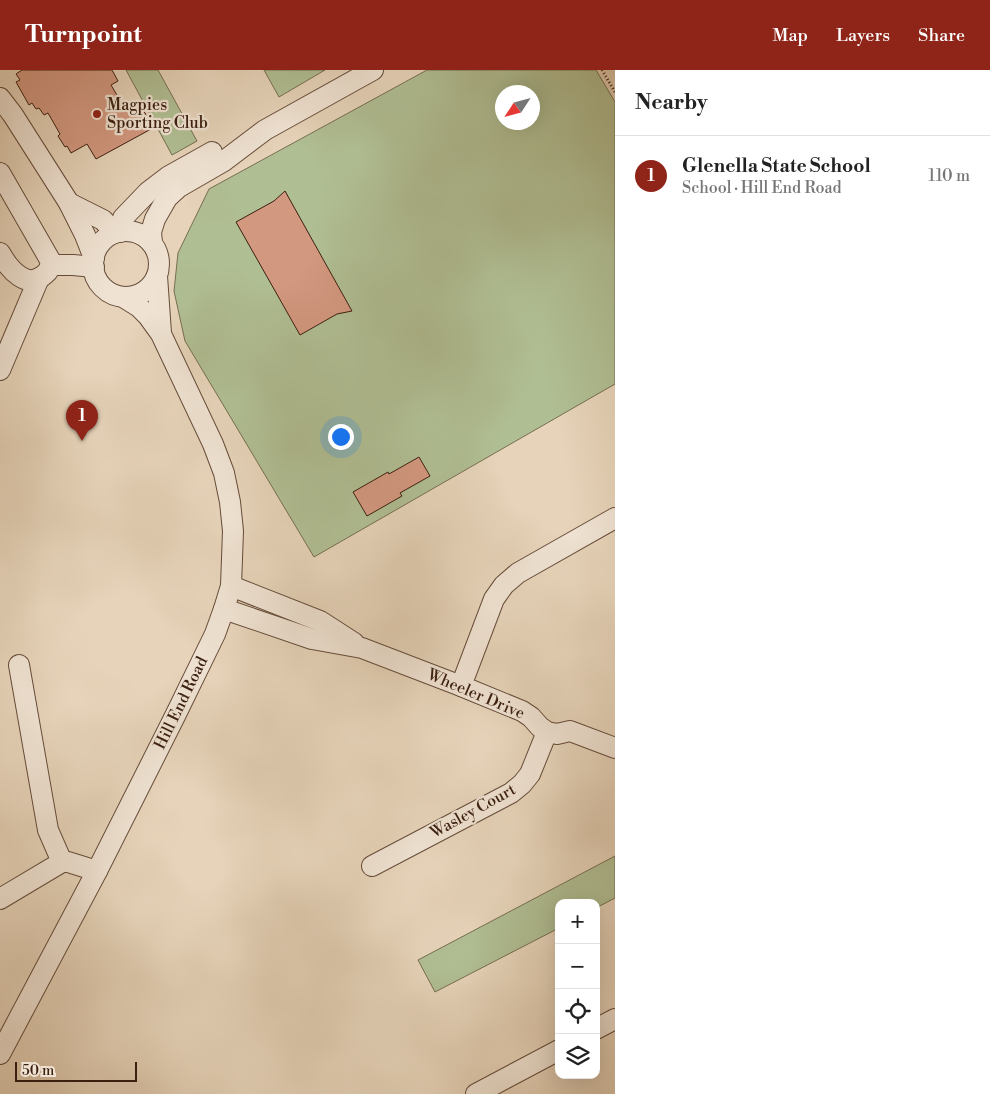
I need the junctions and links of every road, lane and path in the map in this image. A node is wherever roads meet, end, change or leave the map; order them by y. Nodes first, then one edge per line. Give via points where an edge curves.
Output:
1 (373, 70) edge
2 (602, 70) edge
3 (615, 92) edge
4 (0, 98) edge
5 (265, 130) junction
6 (0, 173) edge
7 (69, 204) junction
8 (118, 233) junction
9 (152, 243) junction
10 (0, 253) edge
11 (94, 262) junction
12 (45, 272) junction
13 (157, 276) junction
14 (123, 297) junction
15 (161, 334) junction
16 (0, 370) edge
17 (615, 518) edge
18 (231, 586) junction
19 (224, 609) junction
20 (362, 648) junction
21 (19, 665) dead end
22 (461, 686) junction
23 (547, 732) junction
24 (615, 748) edge
25 (62, 862) junction
26 (372, 866) dead end
27 (97, 871) junction
28 (0, 900) edge
29 (615, 1019) edge
30 (600, 1028) edge
31 (555, 1052) edge
32 (0, 1054) edge
33 (476, 1094) edge

1 - 5 street
2 - 3 path
4 - 7 street
5 - 8 street via 219,149 169,176 123,218
5 - 9 street via 167,198 155,219
6 - 12 street via 50,260
7 - 8 street via 103,220
7 - 11 street via 86,235
8 - 9 street via 133,232
8 - 11 street via 102,242
9 - 13 street via 159,264
10 - 12 street via 18,276 36,280
11 - 12 street
11 - 14 street via 94,271 104,289
12 - 16 street
13 - 14 street via 143,293
13 - 15 street, Hill End Road
14 - 15 street, Hill End Road via 148,316
15 - 18 street, Hill End Road via 224,473 233,531
17 - 22 street via 518,573 504,585 494,599
18 - 19 street, Hill End Road
18 - 20 street, Wheeler Drive via 320,621
19 - 20 street, Wheeler Drive via 312,639
19 - 27 street, Hill End Road via 215,634
20 - 22 street, Wheeler Drive
21 - 25 street via 48,830
22 - 23 street, Wheeler Drive via 522,711
23 - 24 street via 570,731
23 - 26 street, Wasley Court via 530,774 511,793
25 - 27 street
25 - 28 street
27 - 32 street, Hill End Road
29 - 30 street
31 - 33 street

